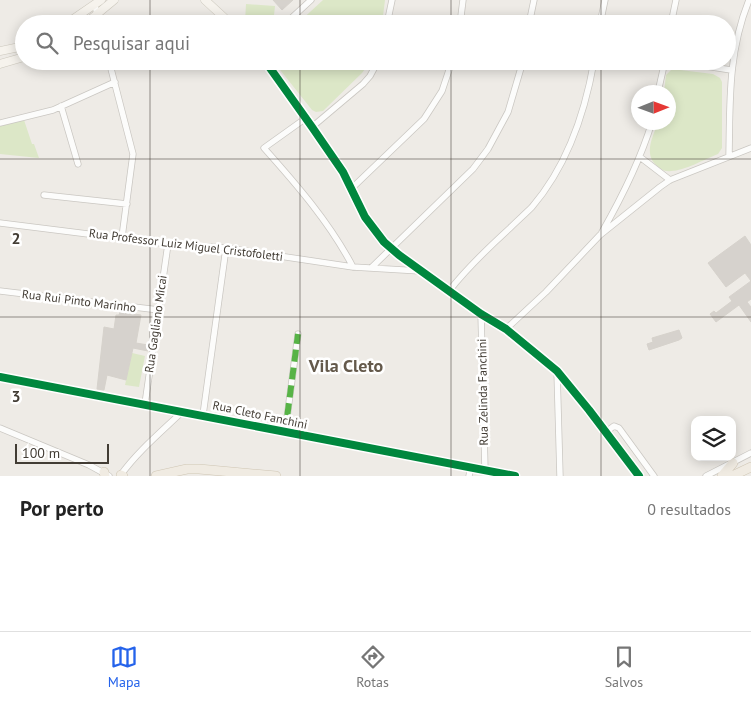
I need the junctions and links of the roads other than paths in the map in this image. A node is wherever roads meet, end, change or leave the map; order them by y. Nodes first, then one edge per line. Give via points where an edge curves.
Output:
1 (114, 0) edge
2 (205, 0) edge
3 (311, 0) edge
4 (392, 0) edge
5 (462, 0) edge
6 (534, 0) edge
7 (605, 0) edge
8 (676, 0) edge
9 (749, 0) edge
10 (98, 2) edge
11 (79, 15) edge
12 (97, 15) joint
13 (221, 15) edge
14 (295, 15) edge
15 (389, 15) edge
16 (461, 15) edge
17 (532, 15) edge
18 (602, 15) edge
19 (674, 15) edge
20 (736, 46) edge
21 (15, 48) edge
22 (0, 51) edge
23 (15, 60) edge
24 (0, 64) edge
25 (112, 70) edge
26 (271, 70) edge
27 (373, 70) edge
28 (449, 70) edge
29 (520, 70) edge
30 (593, 70) edge
31 (663, 70) edge
32 (731, 70) edge
33 (115, 82) junction
34 (660, 85) edge
35 (61, 106) junction
36 (306, 118) junction
37 (0, 123) edge
38 (312, 127) junction
39 (649, 130) edge
40 (751, 148) edge
41 (729, 156) junction
42 (640, 157) junction
43 (78, 164) dead end
44 (670, 180) junction
45 (351, 189) junction
46 (44, 195) dead end
47 (127, 204) junction
48 (616, 207) junction
49 (624, 216) junction
50 (0, 223) edge
51 (600, 236) junction
52 (122, 238) junction
53 (168, 244) junction
54 (226, 248) junction
55 (391, 248) junction
56 (353, 267) junction
57 (371, 268) junction
58 (422, 271) junction
59 (448, 290) junction
60 (0, 291) edge
61 (159, 310) junction
62 (481, 314) junction
63 (506, 329) junction
64 (298, 334) dead end
65 (557, 371) junction
66 (0, 377) edge
67 (145, 404) junction
68 (183, 411) junction
69 (203, 415) junction
70 (0, 428) edge
71 (606, 432) junction
72 (285, 433) junction
73 (751, 453) edge
74 (733, 463) junction
75 (471, 467) junction
76 (751, 467) edge
77 (485, 470) junction
78 (113, 474) edge
79 (156, 476) edge
80 (276, 476) edge
81 (470, 476) edge
82 (516, 476) edge
83 (560, 476) edge
84 (639, 476) edge
85 (654, 476) edge
86 (706, 476) edge
87 (722, 476) edge
88 (732, 476) edge

1 - 12 street
2 - 13 street
3 - 14 street
4 - 15 street
5 - 16 street
6 - 17 street
7 - 18 street
8 - 19 street
9 - 20 street
10 - 11 street
10 - 12 street
21 - 22 street
23 - 24 street
25 - 33 street
26 - 36 street
27 - 38 street via 363,84
28 - 45 street via 442,91 424,119
29 - 55 street via 508,112 488,149 473,169
30 - 59 street via 578,126 547,186 532,207
31 - 34 street
32 - 41 street
33 - 35 street
33 - 47 street via 133,154
35 - 37 street
35 - 43 street
36 - 38 street
36 - 56 street via 264,148 302,191 340,242
38 - 45 street
39 - 42 street
40 - 41 street
41 - 44 street
42 - 44 street
42 - 48 street
44 - 49 street
45 - 55 street via 366,217
46 - 47 street
47 - 52 street
48 - 49 street
48 - 51 street
49 - 51 street
50 - 52 street, Rua Professor Luiz Miguel Cristofoletti
51 - 63 street
52 - 53 street, Rua Professor Luiz Miguel Cristofoletti
53 - 54 street, Rua Professor Luiz Miguel Cristofoletti
53 - 61 street, Rua Gagliano Micai
54 - 56 street, Rua Professor Luiz Miguel Cristofoletti
54 - 69 street
55 - 57 street
55 - 58 street
56 - 57 street, Rua Professor Luiz Miguel Cristofoletti
57 - 58 street, Rua Professor Luiz Miguel Cristofoletti
58 - 59 street
59 - 62 street
60 - 61 street, Rua Rui Pinto Marinho
61 - 67 street, Rua Gagliano Micai
62 - 63 street
62 - 77 street, Rua Zelinda Fanchini
63 - 65 street
64 - 72 street
65 - 71 street
65 - 83 street
66 - 67 street, Rua Cleto Fanchini
67 - 68 street, Rua Cleto Fanchini
68 - 69 street, Rua Cleto Fanchini
68 - 78 street
69 - 72 street, Rua Cleto Fanchini
70 - 78 street
71 - 84 street
71 - 85 street via 614,426 618,428
72 - 75 street, Rua Cleto Fanchini
73 - 74 street
74 - 86 street
74 - 87 main road
75 - 77 street, Rua Cleto Fanchini
75 - 81 street
76 - 88 main road
77 - 82 street, Rua Cleto Fanchini
79 - 80 main road via 199,469

